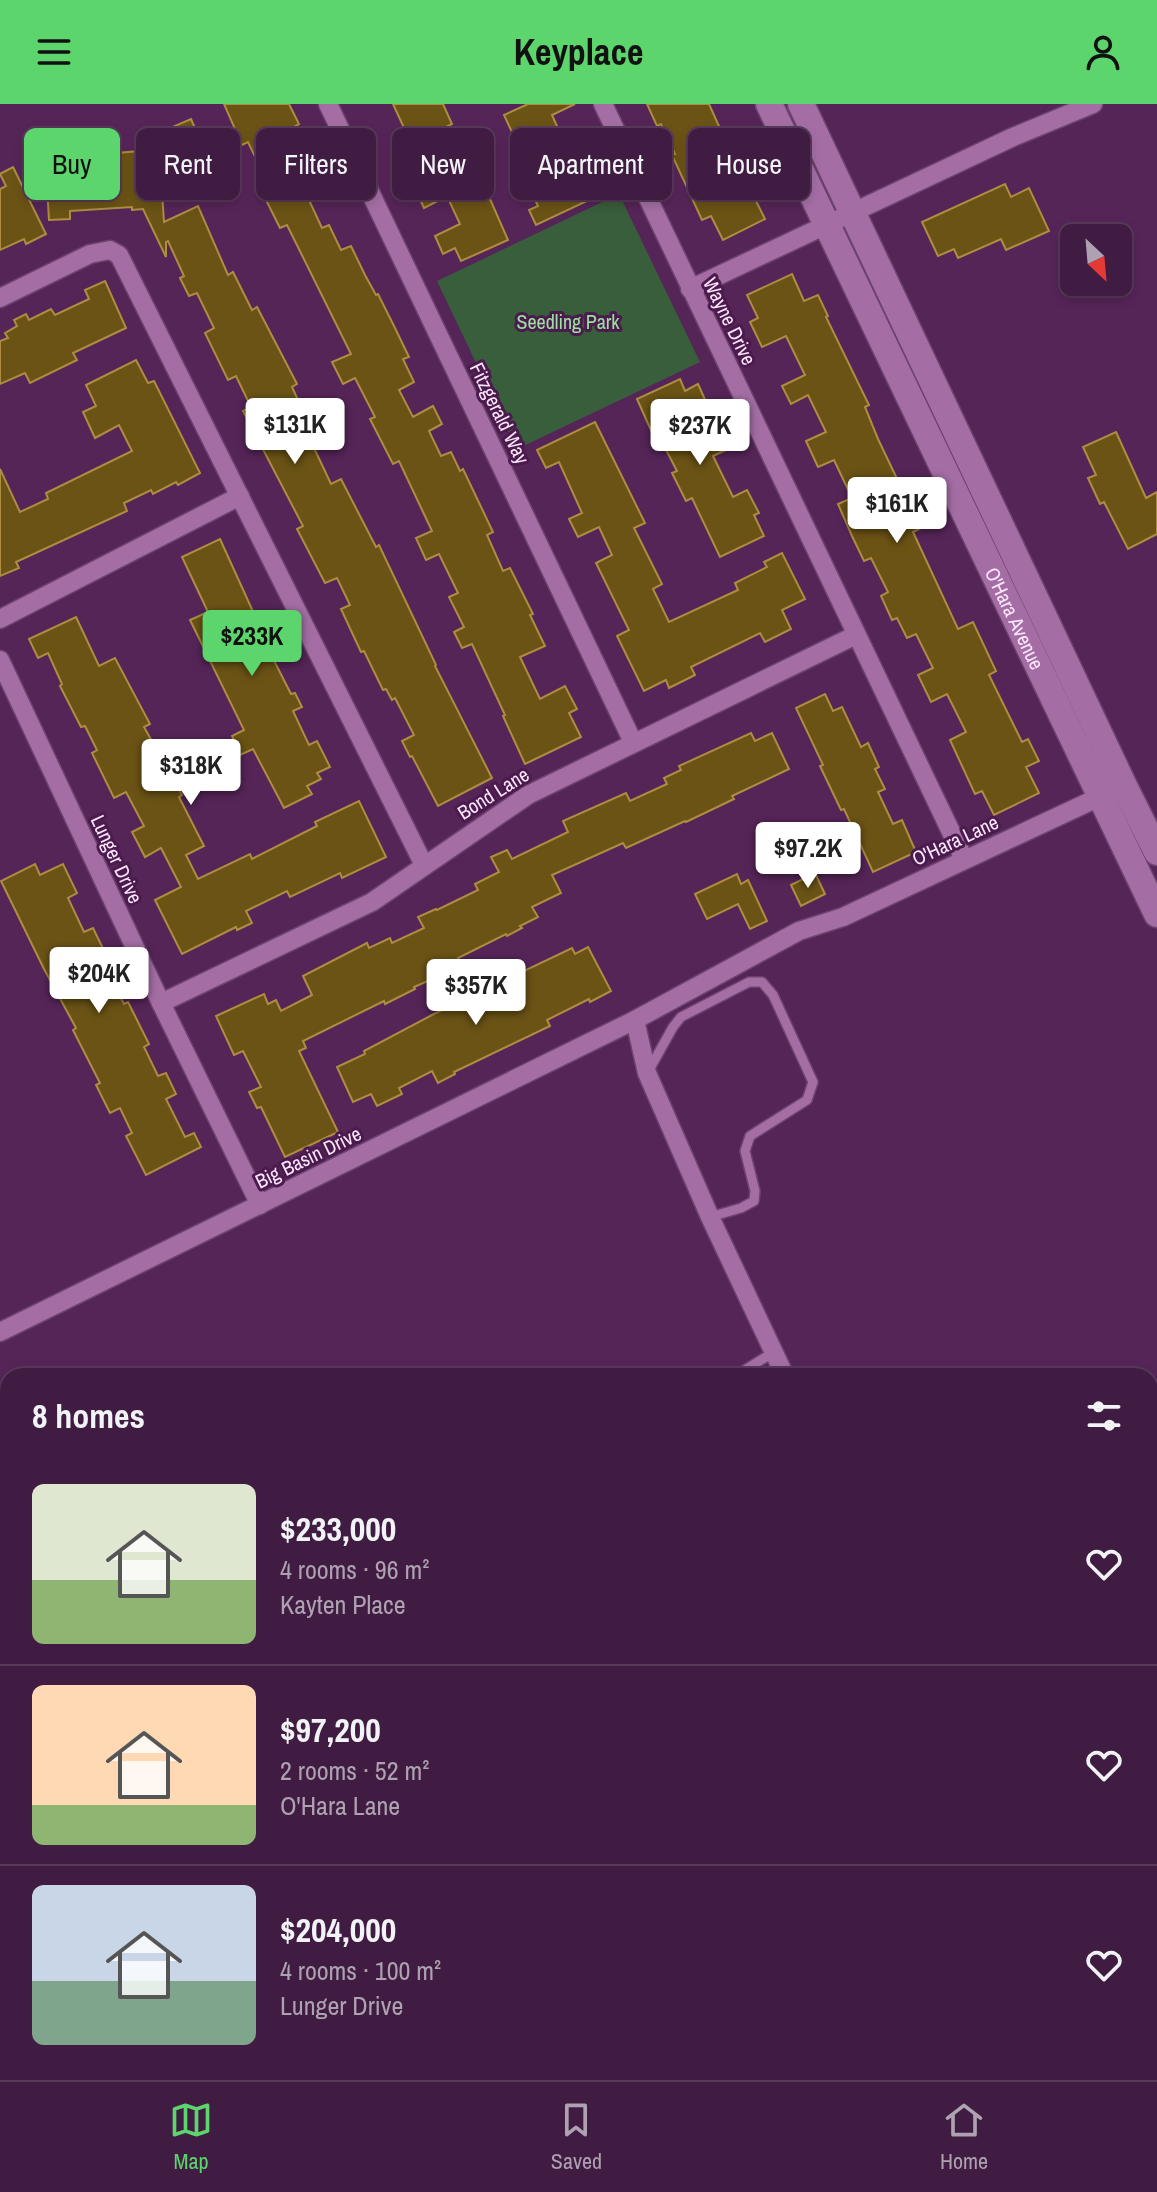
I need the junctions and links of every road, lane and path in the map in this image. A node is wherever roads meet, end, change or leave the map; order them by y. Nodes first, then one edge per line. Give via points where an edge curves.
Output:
1 (328, 104) edge
2 (603, 104) edge
3 (769, 104) edge
4 (801, 104) edge
5 (1093, 104) edge
6 (840, 218) junction
7 (690, 289) junction
8 (0, 298) edge
9 (240, 496) junction
10 (0, 619) edge
11 (856, 635) junction
12 (0, 660) edge
13 (633, 742) junction
14 (1112, 791) junction
15 (1157, 852) edge
16 (964, 859) junction
17 (424, 865) junction
18 (1157, 914) edge
19 (161, 1003) junction
20 (635, 1020) junction
21 (647, 1073) junction
22 (260, 1205) junction
23 (710, 1217) junction
24 (0, 1332) edge
25 (774, 1352) junction
26 (748, 1368) edge
27 (781, 1368) edge

1 - 13 street, Fitzgerald Way
2 - 7 street, Wayne Drive
3 - 6 street, O'Hara Avenue
4 - 6 street, O'Hara Avenue
5 - 6 street
6 - 7 street
6 - 14 street, O'Hara Avenue
7 - 11 street, Wayne Drive
8 - 9 street via 90,254 110,250 119,255
9 - 10 street
9 - 17 street
11 - 13 street, Bond Lane
11 - 16 street, Wayne Drive
12 - 19 street, Lunger Drive
13 - 17 street, Bond Lane via 528,795
14 - 15 street, O'Hara Avenue
14 - 16 street, O'Hara Lane
14 - 18 street, O'Hara Avenue
16 - 20 street, O'Hara Lane via 843,917 799,931
17 - 19 street, Bond Lane via 372,902
19 - 22 street, Lunger Drive
20 - 21 street
20 - 22 street, Big Basin Drive
21 - 23 street
21 - 23 lane via 681,1017 749,982 762,982 813,1082 807,1100 750,1136 745,1151 754,1201
22 - 24 street, Big Basin Drive
23 - 25 street
25 - 26 lane
25 - 27 street

